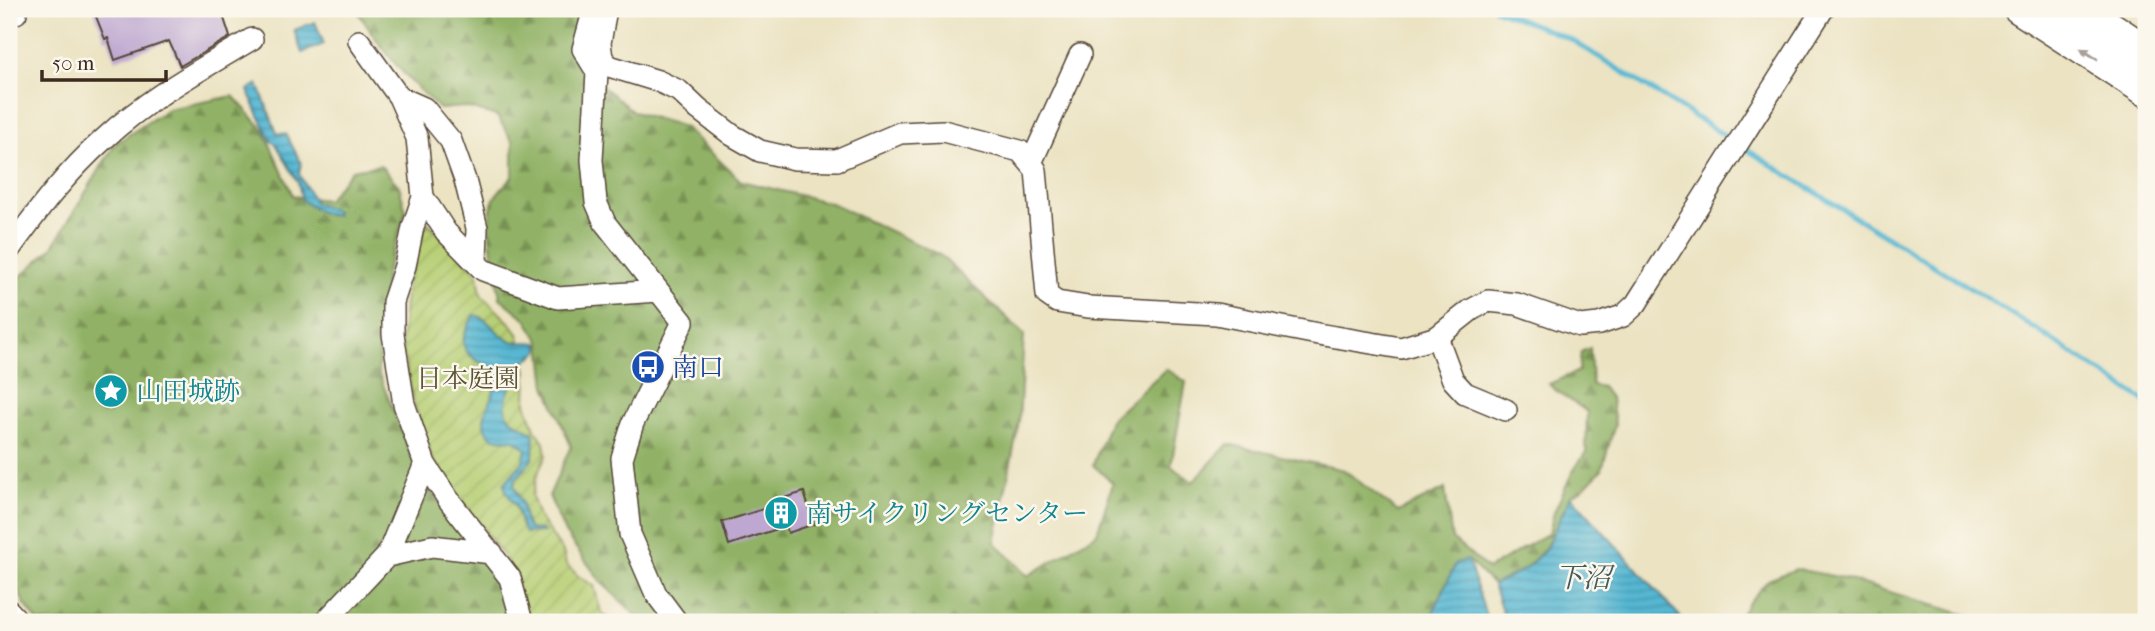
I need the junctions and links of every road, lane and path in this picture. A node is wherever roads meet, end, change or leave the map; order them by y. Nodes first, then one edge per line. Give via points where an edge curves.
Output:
1 (593, 9) edge
2 (606, 9) edge
3 (1823, 9) edge
4 (2018, 9) edge
5 (2072, 16) edge
6 (252, 39) dead end
7 (359, 41) dead end
8 (2146, 45) edge
9 (1080, 55) dead end
10 (2146, 65) edge
11 (2146, 92) edge
12 (399, 97) junction
13 (1031, 163) junction
14 (423, 197) junction
15 (9, 250) edge
16 (476, 262) junction
17 (658, 291) junction
18 (1437, 337) junction
19 (1506, 410) dead end
20 (425, 464) junction
21 (492, 553) junction
22 (387, 556) junction
23 (9, 611) edge
24 (670, 620) edge
25 (19, 622) edge
26 (325, 622) edge
27 (522, 622) edge

1 - 17 street via 583,49 597,72 592,160 596,202 605,223
2 - 13 street via 600,43 601,58 609,66 678,91 732,135 760,151 795,159 837,160 900,133 943,131 1020,151
3 - 18 street via 1636,304 1623,316 1580,326 1517,304 1488,301
4 - 5 main road
5 - 8 street
5 - 10 main road
11 -> 5 main road
6 - 15 street via 167,89 104,139 63,179
7 - 12 street
9 - 13 street
12 - 14 street via 417,138
12 - 16 street via 424,108 451,141 477,228
13 - 18 street via 1036,170 1046,295 1057,302 1216,314 1401,348
14 - 16 street via 446,232
14 - 20 street via 393,302 393,334 404,404
16 - 17 street via 483,270 558,298
17 - 24 street via 683,322 633,424 622,458 630,534
18 - 19 street via 1453,380 1465,393
20 - 21 street
20 - 22 street
21 - 22 street via 432,546
21 - 27 street via 510,578
22 - 26 street
23 - 25 street

